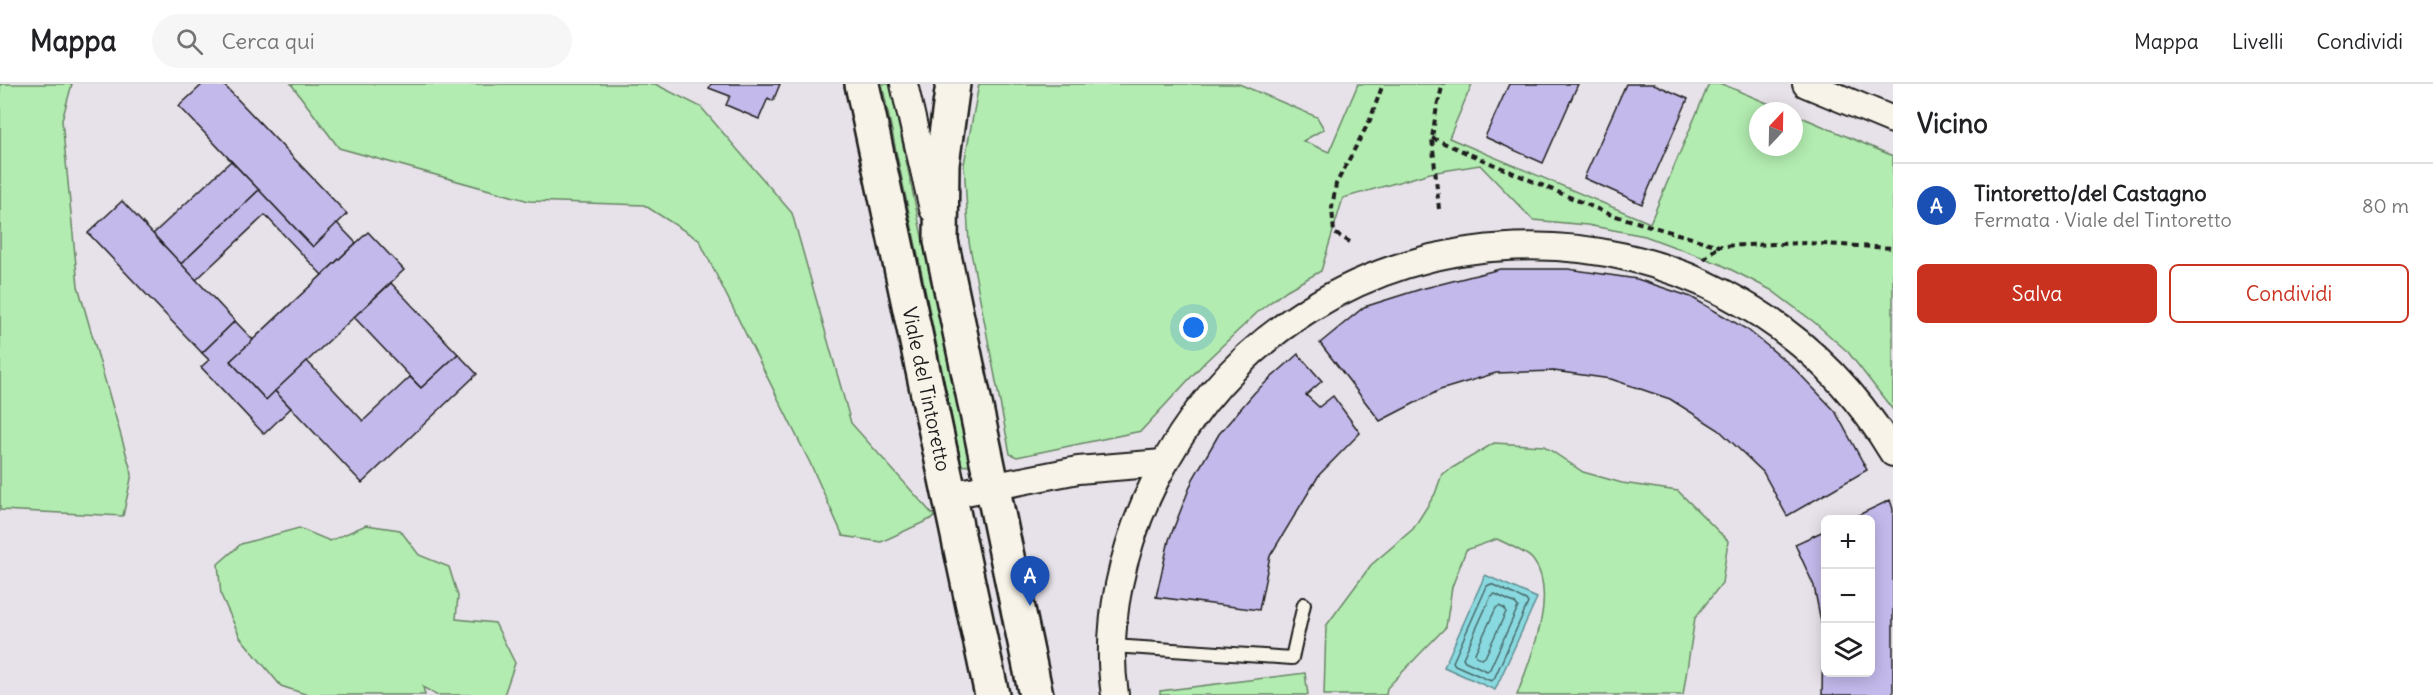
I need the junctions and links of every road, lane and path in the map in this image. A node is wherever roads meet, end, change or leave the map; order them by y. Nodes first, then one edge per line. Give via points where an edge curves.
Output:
1 (862, 84) edge
2 (904, 84) edge
3 (953, 84) edge
4 (1383, 84) edge
5 (1443, 84) edge
6 (1806, 84) edge
7 (1893, 120) edge
8 (1432, 138) junction
9 (1439, 209) dead end
10 (941, 241) junction
11 (1350, 242) dead end
12 (1893, 248) edge
13 (1893, 453) edge
14 (1164, 463) junction
15 (993, 487) junction
16 (950, 495) junction
17 (1304, 604) dead end
18 (1113, 646) junction
19 (992, 695) edge
20 (1036, 695) edge
21 (1114, 695) edge

1 - 16 main road, Viale del Tintoretto
2 - 10 street
3 - 10 main road via 942,164
4 - 11 path via 1370,120 1336,184 1332,208 1334,233
5 - 8 path
6 - 7 street
8 - 9 path
8 - 12 path via 1609,214 1719,246 1806,243
10 - 15 main road
13 - 14 street via 1834,375 1790,335 1740,302 1686,275 1630,258 1593,250 1535,246 1484,248 1420,260 1359,282 1312,307 1261,343 1224,379 1191,419
14 - 15 street via 1078,470
14 - 18 street via 1127,552
15 - 16 street
15 - 20 main road
16 - 19 main road, Viale del Tintoretto
17 - 18 lane via 1292,658
18 - 21 street

